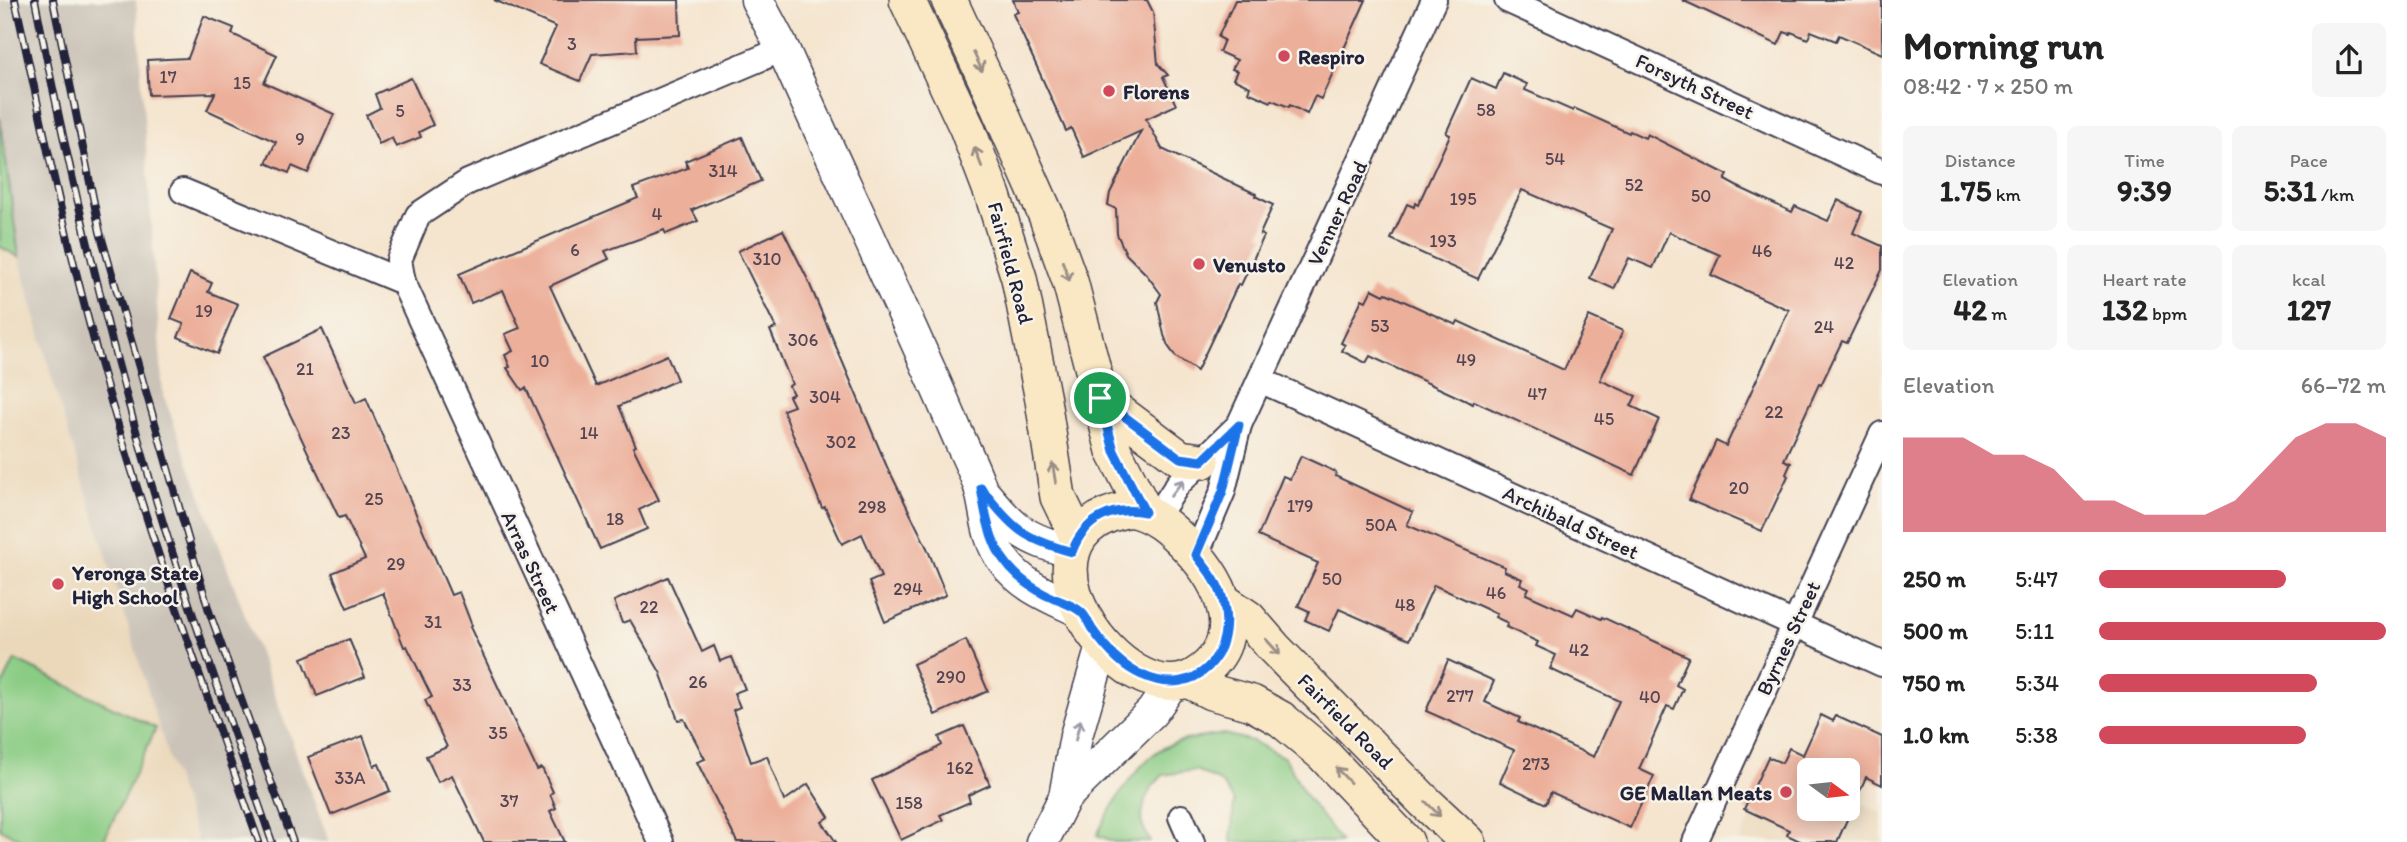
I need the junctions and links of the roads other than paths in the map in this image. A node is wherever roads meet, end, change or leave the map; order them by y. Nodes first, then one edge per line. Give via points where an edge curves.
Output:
1 (757, 0) edge
2 (907, 0) edge
3 (949, 0) edge
4 (1434, 0) edge
5 (1507, 0) edge
6 (783, 49) junction
7 (1882, 172) edge
8 (183, 191) dead end
9 (402, 282) junction
10 (1260, 380) junction
11 (1100, 398) junction
12 (1239, 425) junction
13 (1882, 434) edge
14 (1202, 461) junction
15 (981, 488) junction
16 (1150, 515) junction
17 (1074, 544) junction
18 (1196, 555) junction
19 (1223, 601) junction
20 (1082, 612) junction
21 (1795, 624) junction
22 (1103, 643) junction
23 (1882, 664) edge
24 (1181, 681) junction
25 (1065, 797) junction
26 (1181, 817) dead end
27 (661, 842) edge
28 (1042, 842) edge
29 (1192, 842) edge
30 (1406, 842) edge
31 (1468, 842) edge
32 (1695, 842) edge

1 - 6 street
17 -> 2 main road, Fairfield Road via 1058,497 1019,278 967,128
3 -> 11 main road, Fairfield Road via 1045,215 1070,281
4 - 10 street, Venner Road
5 - 7 street, Forsyth Street
6 - 9 street, Arras Street via 468,182 418,215 399,260
6 - 15 street
8 - 9 street
9 - 27 street, Arras Street
10 - 12 street, Venner Road
10 - 21 street, Archibald Street
11 - 14 main road via 1180,458
11 - 16 main road, Fairfield Road via 1114,451
12 - 14 street, Venner Road
12 - 18 street, Venner Road via 1223,491
13 - 21 street, Byrnes Street
16 -> 14 street, Venner Road
15 - 17 street via 1017,530 1043,544
15 - 20 street via 988,530 1000,558 1043,594
16 - 17 main road via 1130,509 1109,513 1093,522
16 - 18 main road
17 - 20 main road via 1070,572
18 - 19 main road via 1216,581
19 - 24 main road via 1225,638 1219,653 1211,666
19 -> 31 main road, Fairfield Road via 1248,618
20 - 22 main road
21 - 23 street, Archibald Street
21 - 32 street, Byrnes Street
22 - 24 main road via 1139,674 1156,681
25 -> 22 street via 1076,736
24 - 25 street
30 -> 24 main road, Fairfield Road via 1323,754 1281,719 1252,703
25 - 28 street
26 - 29 street

